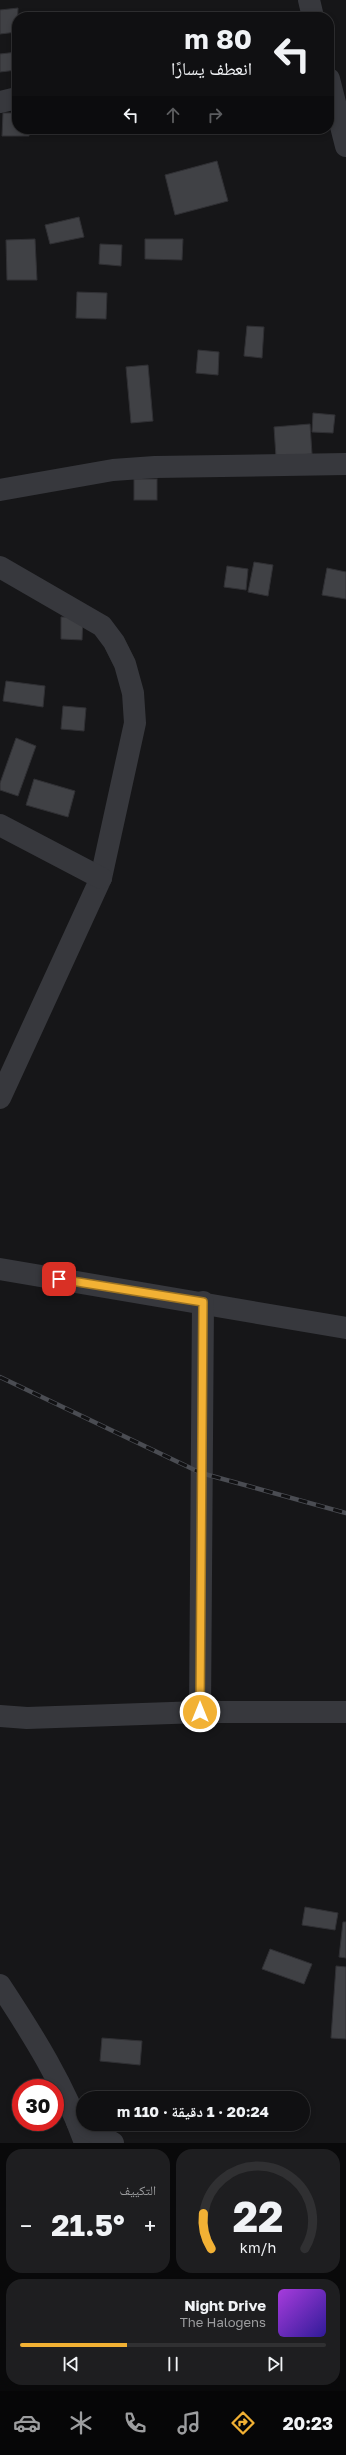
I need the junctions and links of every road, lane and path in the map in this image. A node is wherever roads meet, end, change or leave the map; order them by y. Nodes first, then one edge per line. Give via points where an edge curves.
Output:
1 (309, 0) edge
2 (312, 12) edge
3 (12, 99) edge
4 (334, 99) edge
5 (0, 102) edge
6 (346, 146) edge
7 (346, 464) edge
8 (0, 490) edge
9 (0, 567) edge
10 (0, 825) edge
11 (101, 878) junction
12 (0, 1098) edge
13 (0, 1269) edge
14 (203, 1302) junction
15 (346, 1328) edge
16 (200, 1712) junction
17 (346, 1712) edge
18 (0, 1716) edge
19 (0, 1985) edge
20 (76, 2120) edge
21 (80, 2131) edge
22 (92, 2131) edge
23 (85, 2143) edge
24 (113, 2143) edge

1 - 2 street
3 - 5 street
4 - 6 street
7 - 8 street via 113,470
9 - 11 street via 102,626 125,664 133,692 135,722
10 - 11 street
11 - 12 street
13 - 14 street
14 - 15 street
14 - 16 street
16 - 17 street
16 - 18 street via 27,1718
19 - 20 street via 37,2042
21 - 23 street
22 - 24 street

